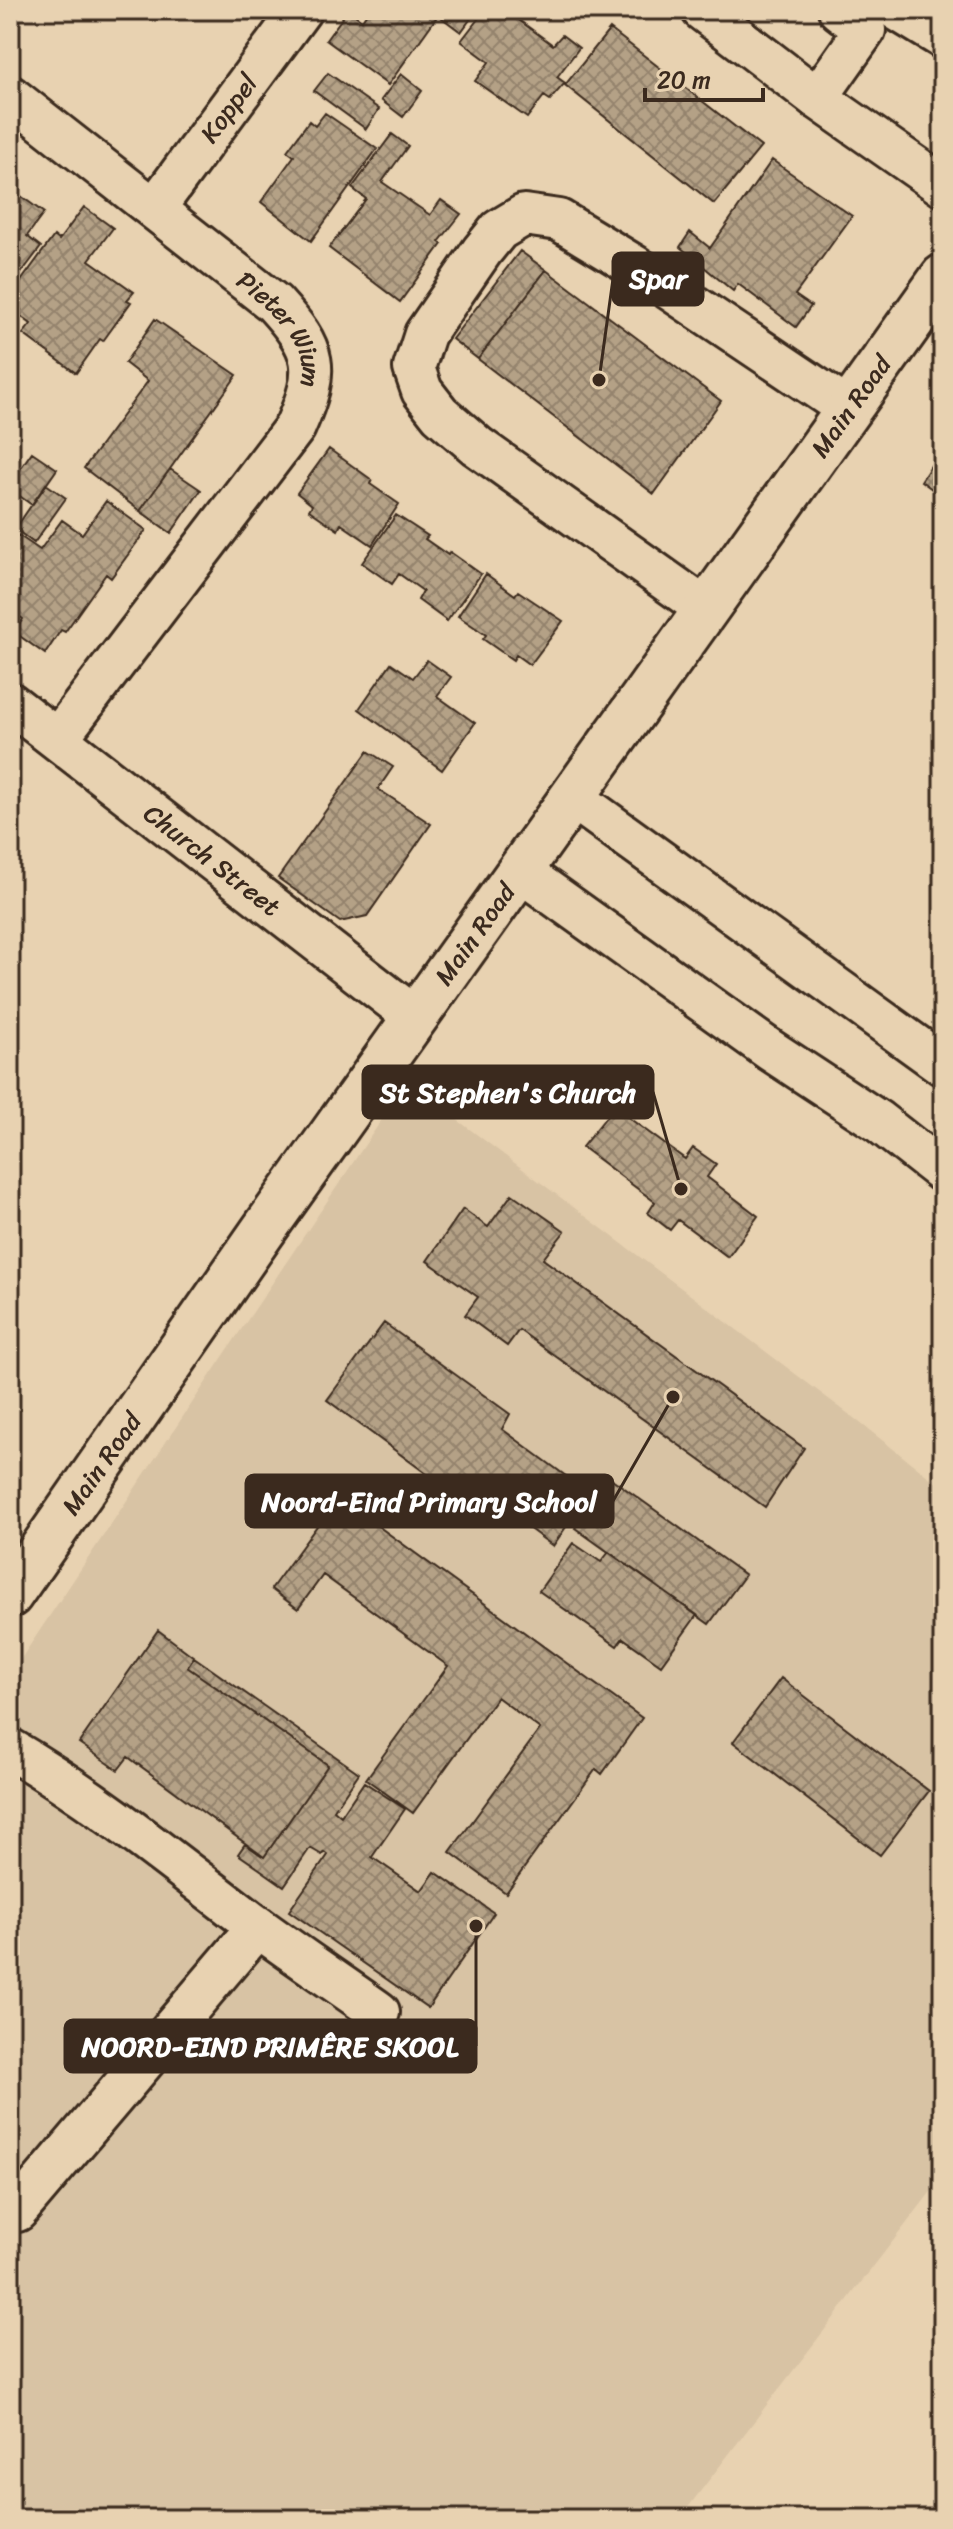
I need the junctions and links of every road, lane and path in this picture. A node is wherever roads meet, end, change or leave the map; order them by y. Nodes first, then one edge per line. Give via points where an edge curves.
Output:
1 (301, 10) edge
2 (702, 10) edge
3 (873, 15) edge
4 (943, 38) edge
5 (10, 96) edge
6 (817, 98) junction
7 (943, 186) edge
8 (155, 208) junction
9 (943, 277) edge
10 (848, 409) junction
11 (706, 609) junction
12 (10, 703) edge
13 (58, 738) junction
14 (572, 797) junction
15 (520, 871) junction
16 (416, 1018) junction
17 (943, 1065) edge
18 (943, 1172) edge
19 (10, 1595) edge
20 (10, 1749) edge
21 (258, 1927) junction
22 (379, 2012) dead end
23 (17, 2211) dead end

1 - 8 street, Koppel
2 - 6 street
3 - 4 street
3 - 6 street
5 - 8 street, Pieter Wium
6 - 7 street
8 - 13 street, Pieter Wium via 274,303 299,330 313,364 310,393 295,427
9 - 10 main road, Main Road
10 - 11 main road, Main Road
10 - 11 street via 559,220 524,215 499,230 482,251 425,334 414,368 422,391 477,446
11 - 14 main road, Main Road
12 - 13 street, Church Street
13 - 16 street, Church Street
14 - 15 main road, Main Road
14 - 17 street
15 - 16 main road, Main Road
15 - 18 street
16 - 19 main road, Main Road
20 - 21 street via 108,1812
21 - 22 street
21 - 23 street

